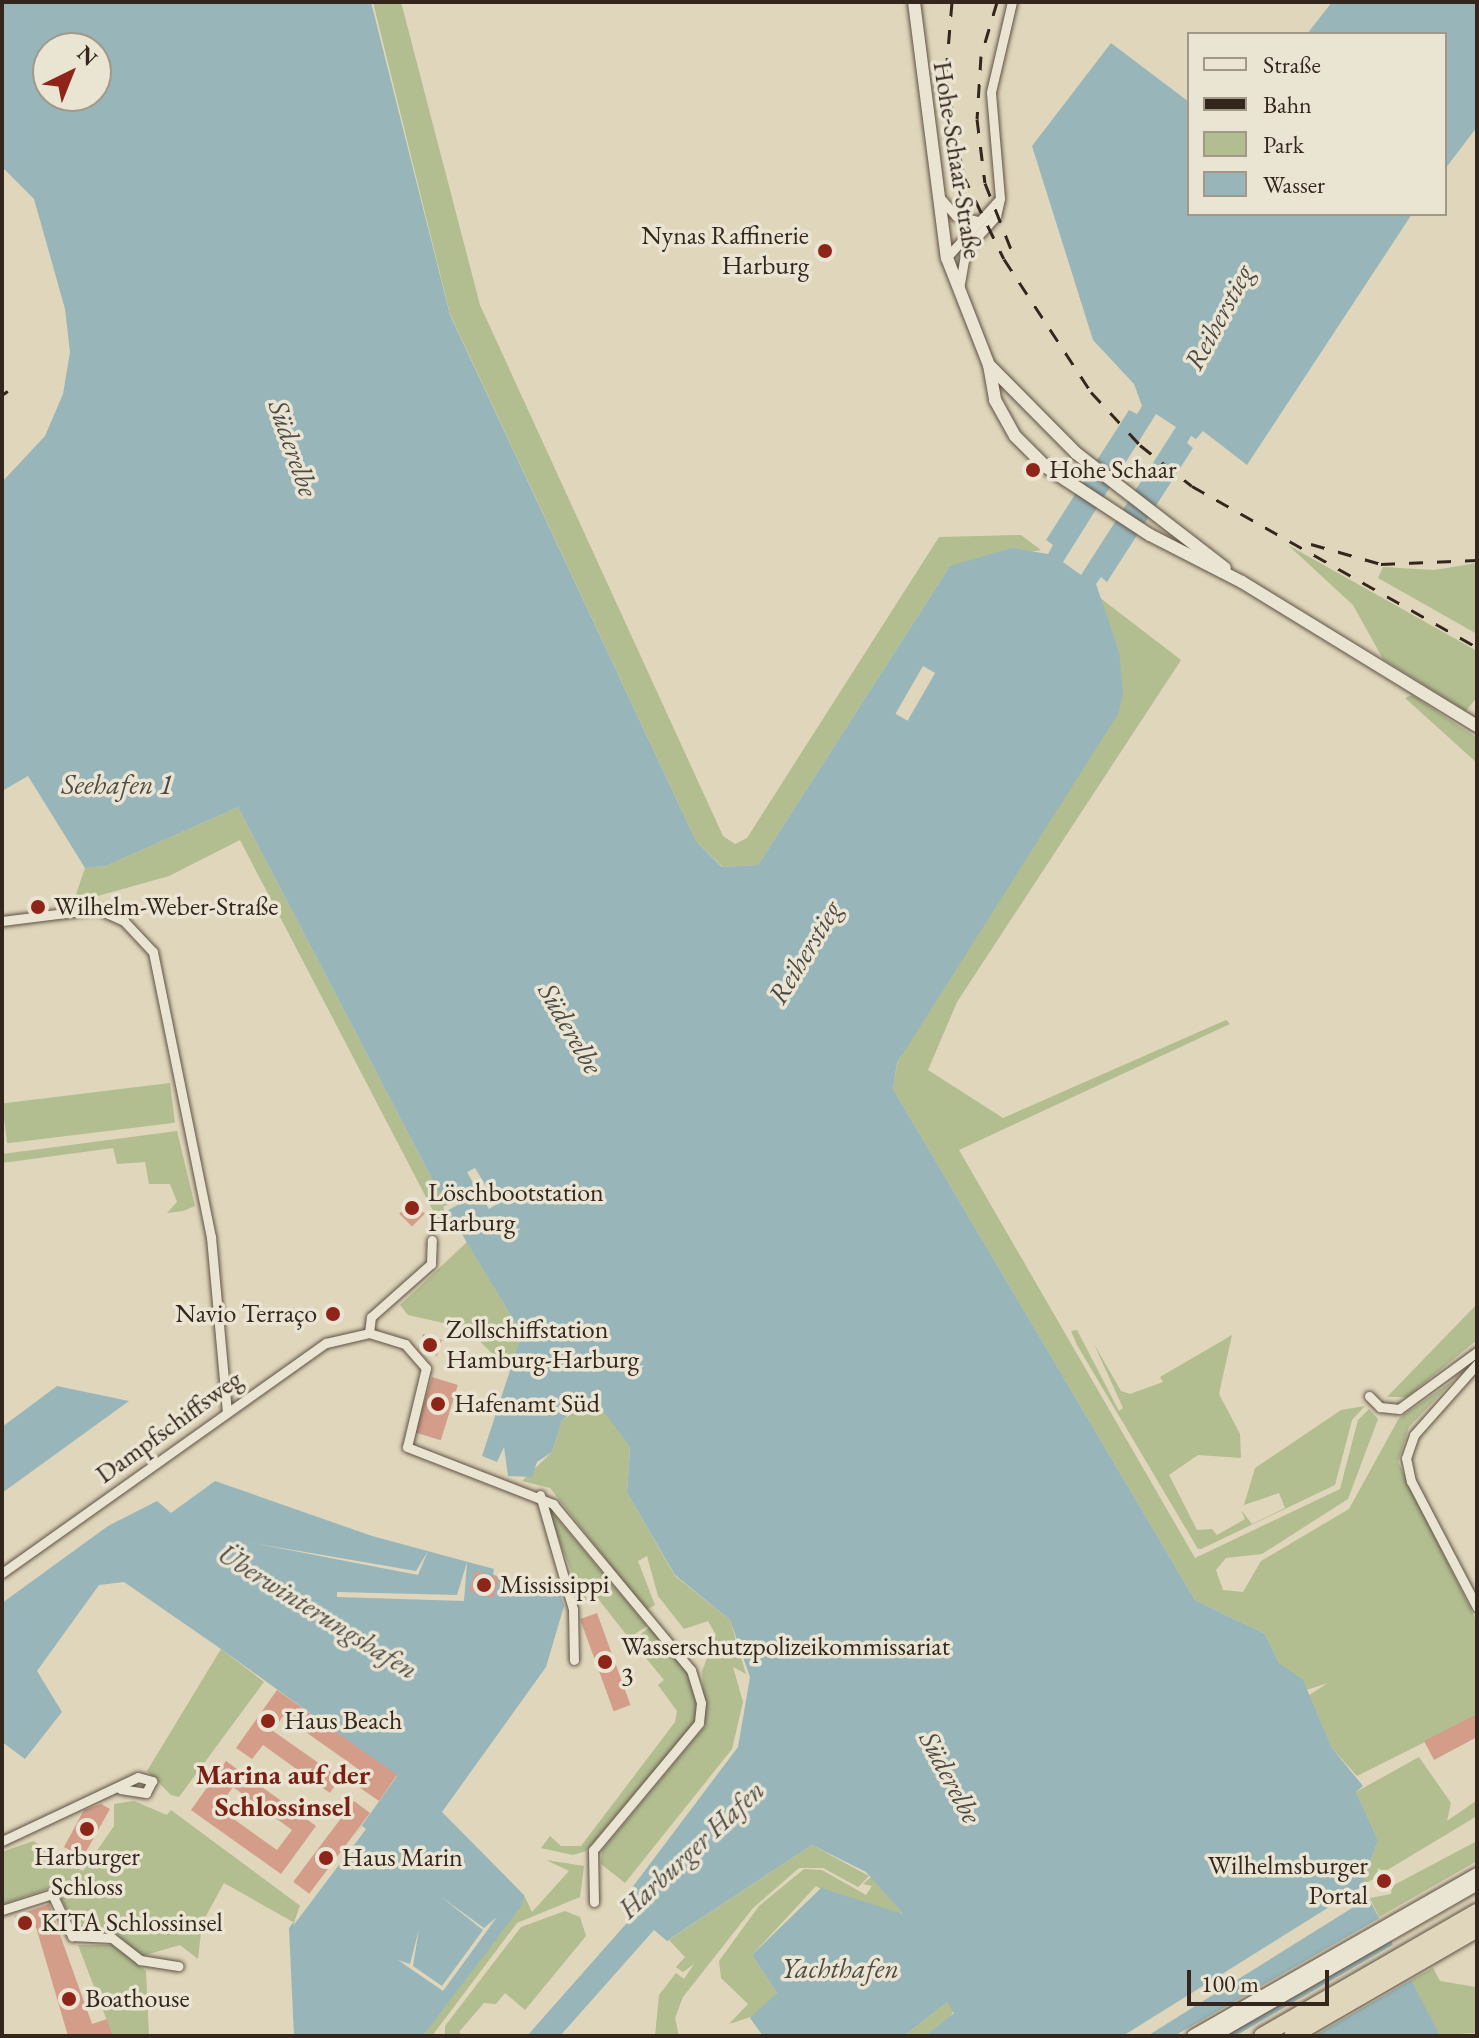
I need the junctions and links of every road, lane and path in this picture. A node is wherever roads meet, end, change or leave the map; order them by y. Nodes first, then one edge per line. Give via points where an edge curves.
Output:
1 (914, 2) edge
2 (1012, 2) edge
3 (936, 188) junction
4 (1000, 198) junction
5 (978, 221) junction
6 (948, 239) junction
7 (970, 242) junction
8 (959, 292) junction
9 (989, 365) junction
10 (1242, 582) junction
11 (1477, 726) edge
12 (2, 921) edge
13 (432, 1240) dead end
14 (369, 1333) junction
15 (1477, 1352) edge
16 (1477, 1364) edge
17 (1369, 1396) dead end
18 (227, 1412) junction
19 (540, 1495) junction
20 (2, 1573) edge
21 (1477, 1607) edge
22 (574, 1660) dead end
23 (120, 1789) dead end
24 (2, 1841) edge
25 (1477, 1874) edge
26 (1477, 1884) edge
27 (594, 1902) dead end
28 (2, 1910) edge
29 (1477, 1912) edge
30 (1477, 1929) edge
31 (179, 1966) dead end
32 (1193, 2036) edge
33 (1213, 2036) edge
34 (1262, 2036) edge
35 (1292, 2036) edge

1 - 3 main road, Hohe-Schaar-Straße
2 - 4 street via 991,92
3 - 5 street via 953,214
3 - 6 main road, Hohe-Schaar-Straße
4 - 5 street
4 - 7 street via 996,216
5 - 6 street
6 - 7 street
6 - 8 main road, Hohe-Schaar-Straße via 947,258
7 - 8 street
8 - 9 main road, Hohe-Schaar-Straße
9 - 10 main road, Hohe-Schaar-Straße via 1084,458
9 - 10 main road, Hohe-Schaar-Straße via 991,391 1015,436 1070,483 1150,535
10 - 11 main road, Hohe-Schaar-Straße
12 - 18 street via 76,908 124,921 145,940 159,966 191,1158 213,1250
13 - 14 street via 431,1264 371,1317
14 - 18 street, Dampfschiffsweg via 326,1343
14 - 19 street via 405,1344 426,1365 407,1447
15 - 17 street via 1399,1409 1380,1407
16 - 21 street via 1414,1435 1406,1458 1411,1481
18 - 20 street, Dampfschiffsweg
19 - 22 street via 573,1609
19 - 27 street via 578,1529 639,1614 667,1634 691,1670 701,1703 695,1729 593,1850
23 - 24 street
25 - 32 main road
26 - 33 main road
28 - 31 street via 52,1894 72,1936 112,1938 140,1960
29 - 34 highway
30 - 35 highway

